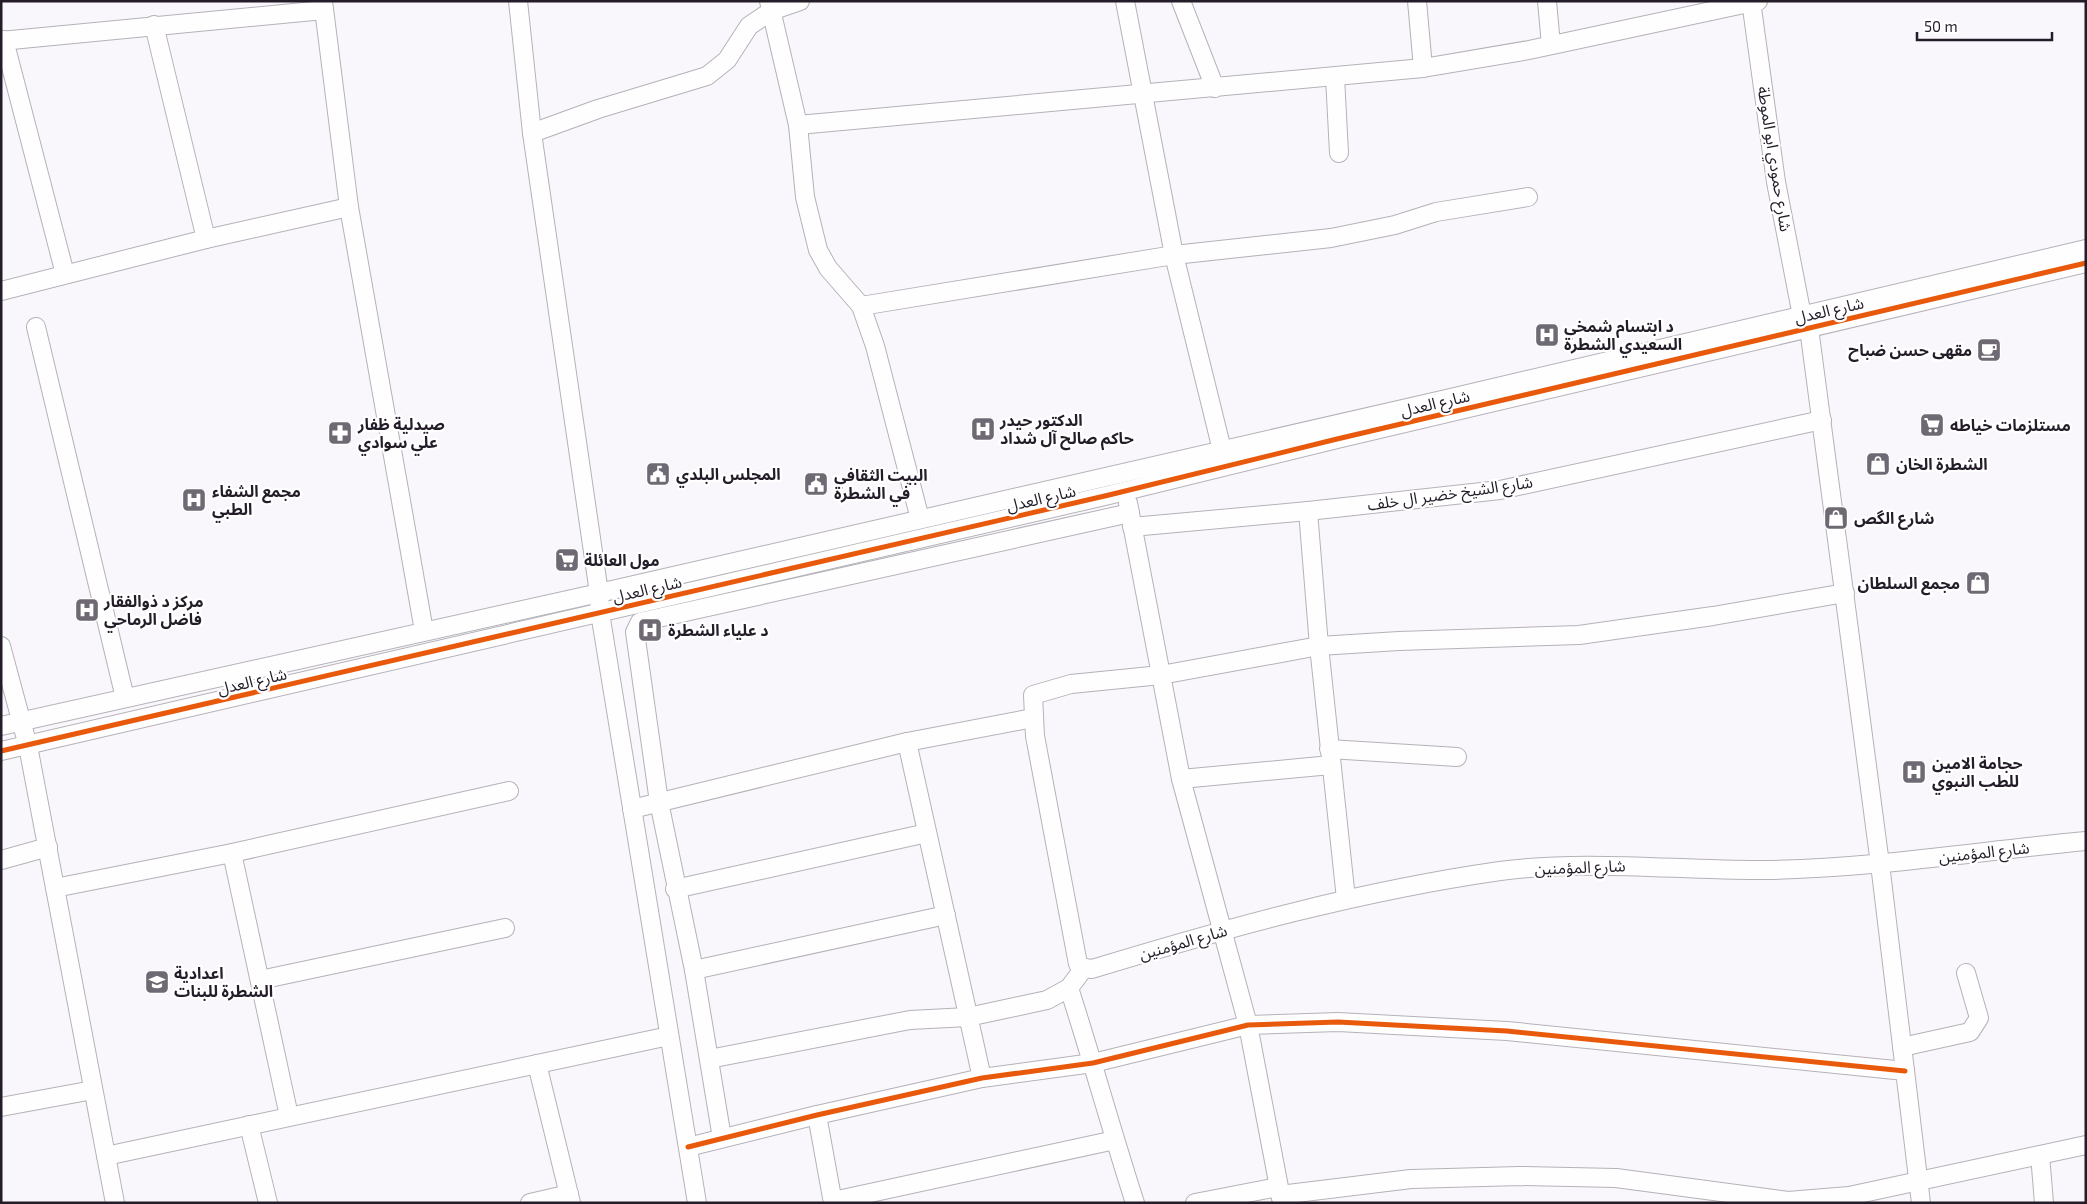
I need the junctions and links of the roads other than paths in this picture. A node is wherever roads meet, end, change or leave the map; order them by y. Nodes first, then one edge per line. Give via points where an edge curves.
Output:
1 (518, 1) edge
2 (800, 1) edge
3 (1125, 1) edge
4 (1181, 1) edge
5 (1417, 1) edge
6 (1547, 1) edge
7 (1754, 2) edge
8 (323, 6) edge
9 (770, 6) edge
10 (154, 25) junction
11 (2, 40) edge
12 (1551, 46) junction
13 (1422, 68) junction
14 (1335, 76) junction
15 (1215, 88) junction
16 (1142, 95) junction
17 (798, 125) junction
18 (532, 133) junction
19 (1339, 153) dead end
20 (1528, 197) dead end
21 (349, 207) junction
22 (206, 240) junction
23 (2086, 249) edge
24 (1174, 255) junction
25 (2086, 264) edge
26 (65, 274) junction
27 (1, 291) edge
28 (861, 306) junction
29 (1806, 322) junction
30 (36, 327) dead end
31 (1822, 420) junction
32 (1222, 450) junction
33 (1125, 491) junction
34 (1308, 511) junction
35 (920, 519) junction
36 (1131, 520) junction
37 (599, 593) junction
38 (1844, 593) junction
39 (600, 613) junction
40 (424, 632) junction
41 (1, 646) edge
42 (1318, 646) junction
43 (1161, 675) junction
44 (125, 698) junction
45 (1032, 718) junction
46 (21, 721) junction
47 (1, 726) edge
48 (907, 742) junction
49 (28, 746) junction
50 (1, 751) edge
51 (1330, 757) junction
52 (1457, 757) dead end
53 (1181, 779) junction
54 (509, 791) dead end
55 (659, 802) junction
56 (632, 809) junction
57 (927, 833) junction
58 (2086, 841) edge
59 (48, 847) junction
60 (232, 852) junction
61 (1, 860) edge
62 (1880, 864) junction
63 (55, 888) junction
64 (676, 889) junction
65 (1346, 899) junction
66 (946, 916) junction
67 (505, 928) dead end
68 (1222, 930) junction
69 (1084, 968) junction
70 (694, 970) junction
71 (1966, 973) dead end
72 (260, 980) junction
73 (1070, 988) junction
74 (968, 1017) junction
75 (1248, 1025) junction
76 (669, 1036) junction
77 (1902, 1047) junction
78 (709, 1059) junction
79 (1094, 1063) junction
80 (537, 1064) junction
81 (1905, 1071) junction
82 (982, 1078) junction
83 (93, 1090) junction
84 (1, 1107) edge
85 (817, 1115) junction
86 (290, 1116) junction
87 (249, 1125) junction
88 (722, 1138) junction
89 (1115, 1140) junction
90 (2086, 1145) edge
91 (688, 1147) junction
92 (2040, 1155) junction
93 (106, 1156) junction
94 (1919, 1183) junction
95 (1280, 1195) edge
96 (570, 1198) edge
97 (833, 1202) edge
98 (114, 1203) edge
99 (268, 1203) edge
100 (530, 1203) edge
101 (697, 1203) edge
102 (1135, 1203) edge
103 (1195, 1203) edge
104 (1921, 1203) edge
105 (2044, 1203) edge

1 - 18 street
2 - 9 street
3 - 16 street
4 - 15 street
5 - 13 street
6 - 12 street
7 - 12 street
7 - 29 street, شارع حمودي ابو الموطة via 1776,182
8 - 10 street
8 - 21 street
9 - 17 street
9 - 18 street via 749,26 727,60 707,76
10 - 11 street
10 - 22 street
11 - 26 street
12 - 13 street
13 - 14 street
14 - 15 street
14 - 19 street
15 - 16 street
16 - 17 street
16 - 24 street
17 - 28 street via 805,197 818,250 828,268
18 - 37 street
20 - 24 street via 1436,212 1395,225 1331,238
21 - 22 street
21 - 40 street
22 - 26 street
23 - 29 street, شارع العدل
24 - 28 street
24 - 32 street
25 - 29 street, شارع العدل
26 - 27 street
28 - 35 street via 875,346
29 - 31 street, شارع حمودي ابو الموطة
29 - 32 street, شارع العدل
29 - 33 street, شارع العدل
30 - 44 street
31 - 34 street, شارع الشيخ خضير ال خلف via 1500,490
31 - 38 street, شارع حمودي ابو الموطة
32 - 35 street, شارع العدل
33 - 36 street
33 - 39 street, شارع العدل
34 - 36 street, شارع الشيخ خضير ال خلف
34 - 42 street
35 - 37 street, شارع العدل
36 - 43 street
36 - 55 street, شارع الشيخ خضير ال خلف via 640,622 635,632
37 - 39 street
37 - 40 street, شارع العدل
38 - 42 street via 1579,635
38 - 62 street, شارع حمودي ابو الموطة
39 - 49 street, شارع العدل
39 - 56 street
40 - 44 street, شارع العدل
41 - 46 street
42 - 43 street
42 - 51 street
43 - 45 street via 1071,684 1033,695
43 - 53 street
44 - 46 street, شارع العدل
45 - 48 street
45 - 69 street via 1078,964
46 - 47 street, شارع العدل
46 - 49 street
48 - 55 street
48 - 57 street
49 - 50 street, شارع العدل
49 - 59 street
51 - 52 street
51 - 53 street
51 - 65 street
53 - 68 street
54 - 60 street
55 - 56 street
55 - 64 street
56 - 76 street
57 - 64 street
57 - 66 street
58 - 62 street, شارع المؤمنين
59 - 61 street
59 - 63 street
60 - 63 street
60 - 72 street
62 - 65 street, شارع المؤمنين via 1768,870 1553,866 1500,871
62 - 77 street, شارع حمودي ابو الموطة
63 - 83 street
64 - 70 street
65 - 68 street, شارع المؤمنين
66 - 70 street
66 - 74 street
67 - 72 street
68 - 69 street, شارع المؤمنين via 1092,969
68 - 75 street
69 - 73 street
70 - 78 street
71 - 77 street via 1979,1018 1970,1032
72 - 86 street
73 - 74 street via 1047,1000
73 - 79 street
74 - 78 street via 910,1020
74 - 82 street
75 - 79 street
75 - 81 street via 1338,1022 1507,1031
75 - 95 street
76 - 80 street
76 - 91 street
77 - 81 street, شارع حمودي ابو الموطة
78 - 88 street
79 - 82 street
79 - 89 street
80 - 86 street
80 - 96 street
81 - 94 street, شارع حمودي ابو الموطة
82 - 85 street
83 - 84 street
83 - 93 street
85 - 88 street
85 - 97 street
86 - 87 street
87 - 93 street
87 - 99 street
88 - 91 street
89 - 97 street
89 - 102 street
90 - 92 street
91 - 101 street
92 - 94 street
92 - 105 street
93 - 98 street
94 - 95 street via 1849,1196 1788,1201 1616,1178 1520,1176 1411,1179
94 - 104 street, شارع حمودي ابو الموطة
95 - 103 street
96 - 100 street

